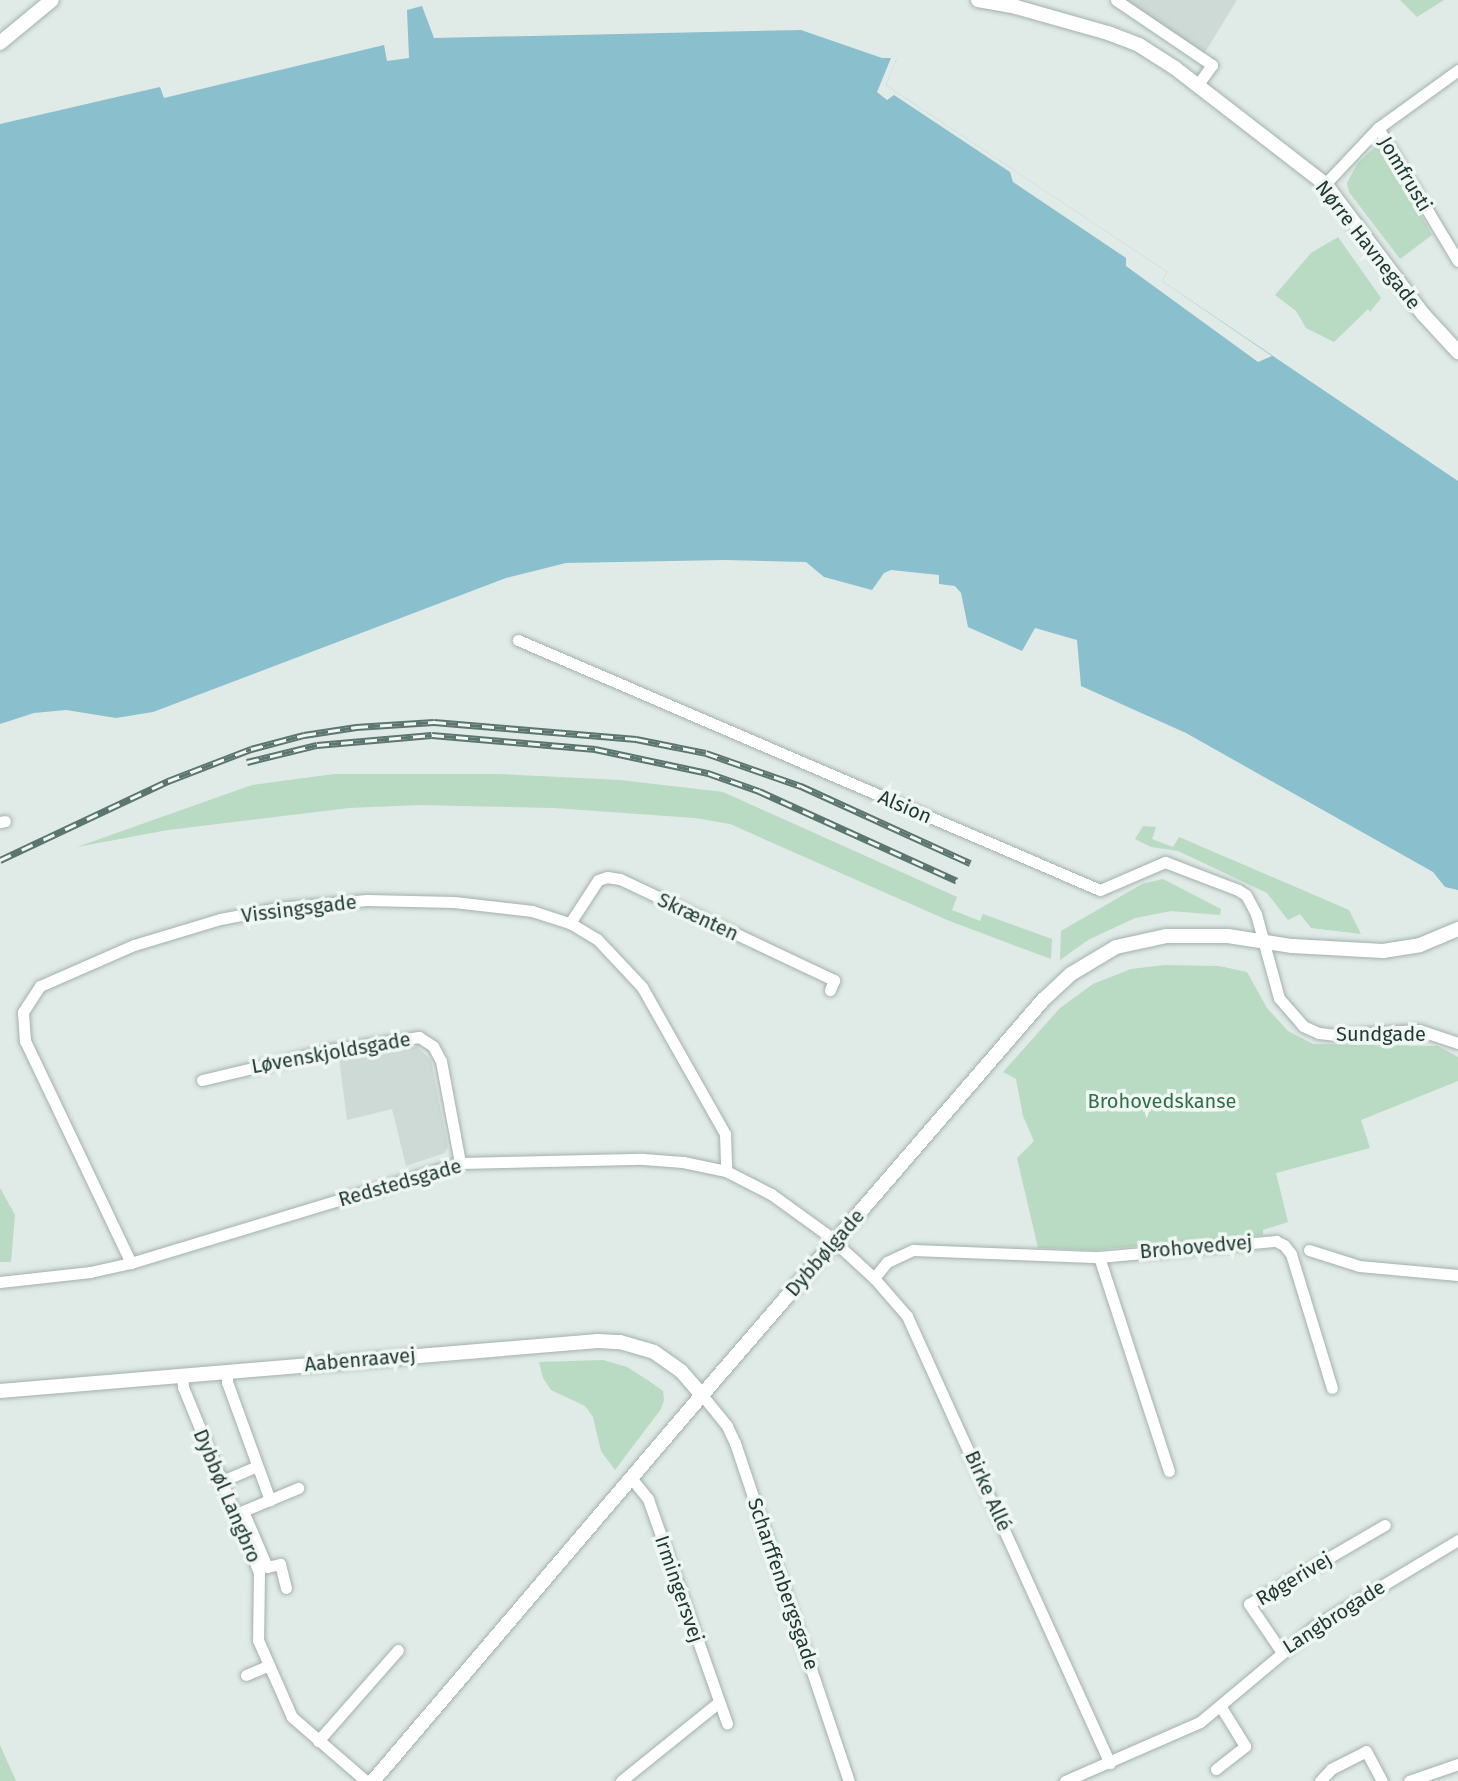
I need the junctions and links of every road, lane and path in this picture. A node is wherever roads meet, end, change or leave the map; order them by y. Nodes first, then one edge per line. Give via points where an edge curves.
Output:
1 (52, 0) edge
2 (978, 0) edge
3 (1116, 0) edge
4 (0, 43) edge
5 (1458, 70) edge
6 (1197, 86) junction
7 (1378, 128) junction
8 (1325, 184) junction
9 (1458, 261) edge
10 (1458, 352) edge
11 (518, 640) dead end
12 (570, 923) junction
13 (1458, 929) edge
14 (1261, 942) junction
15 (830, 990) dead end
16 (1458, 1043) edge
17 (202, 1080) dead end
18 (460, 1163) junction
19 (726, 1171) junction
20 (835, 1242) junction
21 (1309, 1250) dead end
22 (1099, 1257) junction
23 (131, 1263) junction
24 (1458, 1275) edge
25 (874, 1278) junction
26 (0, 1282) edge
27 (227, 1371) junction
28 (182, 1375) junction
29 (1332, 1388) dead end
30 (0, 1391) edge
31 (702, 1395) junction
32 (257, 1466) junction
33 (1169, 1471) dead end
34 (229, 1478) dead end
35 (632, 1479) junction
36 (298, 1488) dead end
37 (270, 1500) junction
38 (1385, 1525) dead end
39 (1458, 1540) edge
40 (286, 1588) dead end
41 (398, 1650) dead end
42 (1281, 1651) junction
43 (269, 1665) junction
44 (246, 1675) dead end
45 (719, 1702) junction
46 (1221, 1707) junction
47 (727, 1723) dead end
48 (318, 1741) junction
49 (1110, 1763) junction
50 (1458, 1764) edge
51 (1216, 1769) dead end
52 (366, 1781) edge
53 (373, 1781) edge
54 (621, 1781) edge
55 (849, 1781) edge
56 (1065, 1781) edge
57 (1320, 1781) edge
58 (1382, 1781) edge
59 (1409, 1781) edge

1 - 4 street
2 - 6 street, Nørre Havnegade via 1108,33 1158,56
3 - 6 street via 1212,65
5 - 7 street
6 - 8 street, Nørre Havnegade
7 - 8 street
7 - 9 street, Jomfrusti
8 - 10 street, Nørre Havnegade
11 - 14 street, Alsion via 1100,890 1154,864 1172,863 1246,895
12 - 15 street, Skrænten via 598,880 620,879 834,980
12 - 19 street, Vissingsgade via 597,939 642,987 725,1134
12 - 23 street, Vissingsgade via 532,911 454,902 367,900 278,908 134,945 40,986 23,1012 25,1041
13 - 14 street, Dybbølgade via 1420,945 1383,951
14 - 16 street, Sundgade via 1279,998 1303,1026 1336,1035 1419,1030
14 - 20 street, Dybbølgade via 1194,935 1140,940 1116,947 1071,974
17 - 18 street, Løvenskjoldsgade via 329,1050 419,1037 433,1046 441,1061
18 - 19 street, Redstedsgade via 643,1159
18 - 23 street, Redstedsgade
19 - 20 street, Redstedsgade via 771,1194
20 - 25 street, Birke Allé
20 - 31 street, Dybbølgade
21 - 24 street via 1359,1266
22 - 25 street, Brohovedvej via 913,1250 887,1262
22 - 29 street, Brohovedvej via 1267,1241 1284,1245
22 - 33 street
23 - 26 street, Redstedsgade
25 - 49 street, Birke Allé via 920,1339
27 - 28 street, Aabenraavej
27 - 31 street, Aabenraavej via 620,1342 671,1362
27 - 32 street
28 - 30 street, Aabenraavej
28 - 43 street, Dybbøl Langbro via 259,1572 258,1640
31 - 35 street, Dybbølgade
31 - 55 street, Scharffenbergsgade via 735,1443
32 - 34 street
32 - 37 street
35 - 45 street, Irmingersvej via 648,1499
35 - 53 street, Dybbølgade
36 - 37 street
37 - 40 street via 243,1511 267,1567 280,1564
38 - 42 street, Røgerivej via 1249,1604
39 - 42 street, Langbrogade
41 - 48 street
42 - 46 street, Langbrogade
43 - 44 street
43 - 48 street, Dybbøl Langbro via 292,1717
45 - 47 street, Irmingersvej
45 - 54 street
46 - 49 street, Langbrogade via 1172,1737
46 - 51 street via 1245,1746
48 - 52 street, Dybbøl Langbro
49 - 56 street, Langbrogade
50 - 59 street
57 - 58 street via 1331,1769 1366,1751

